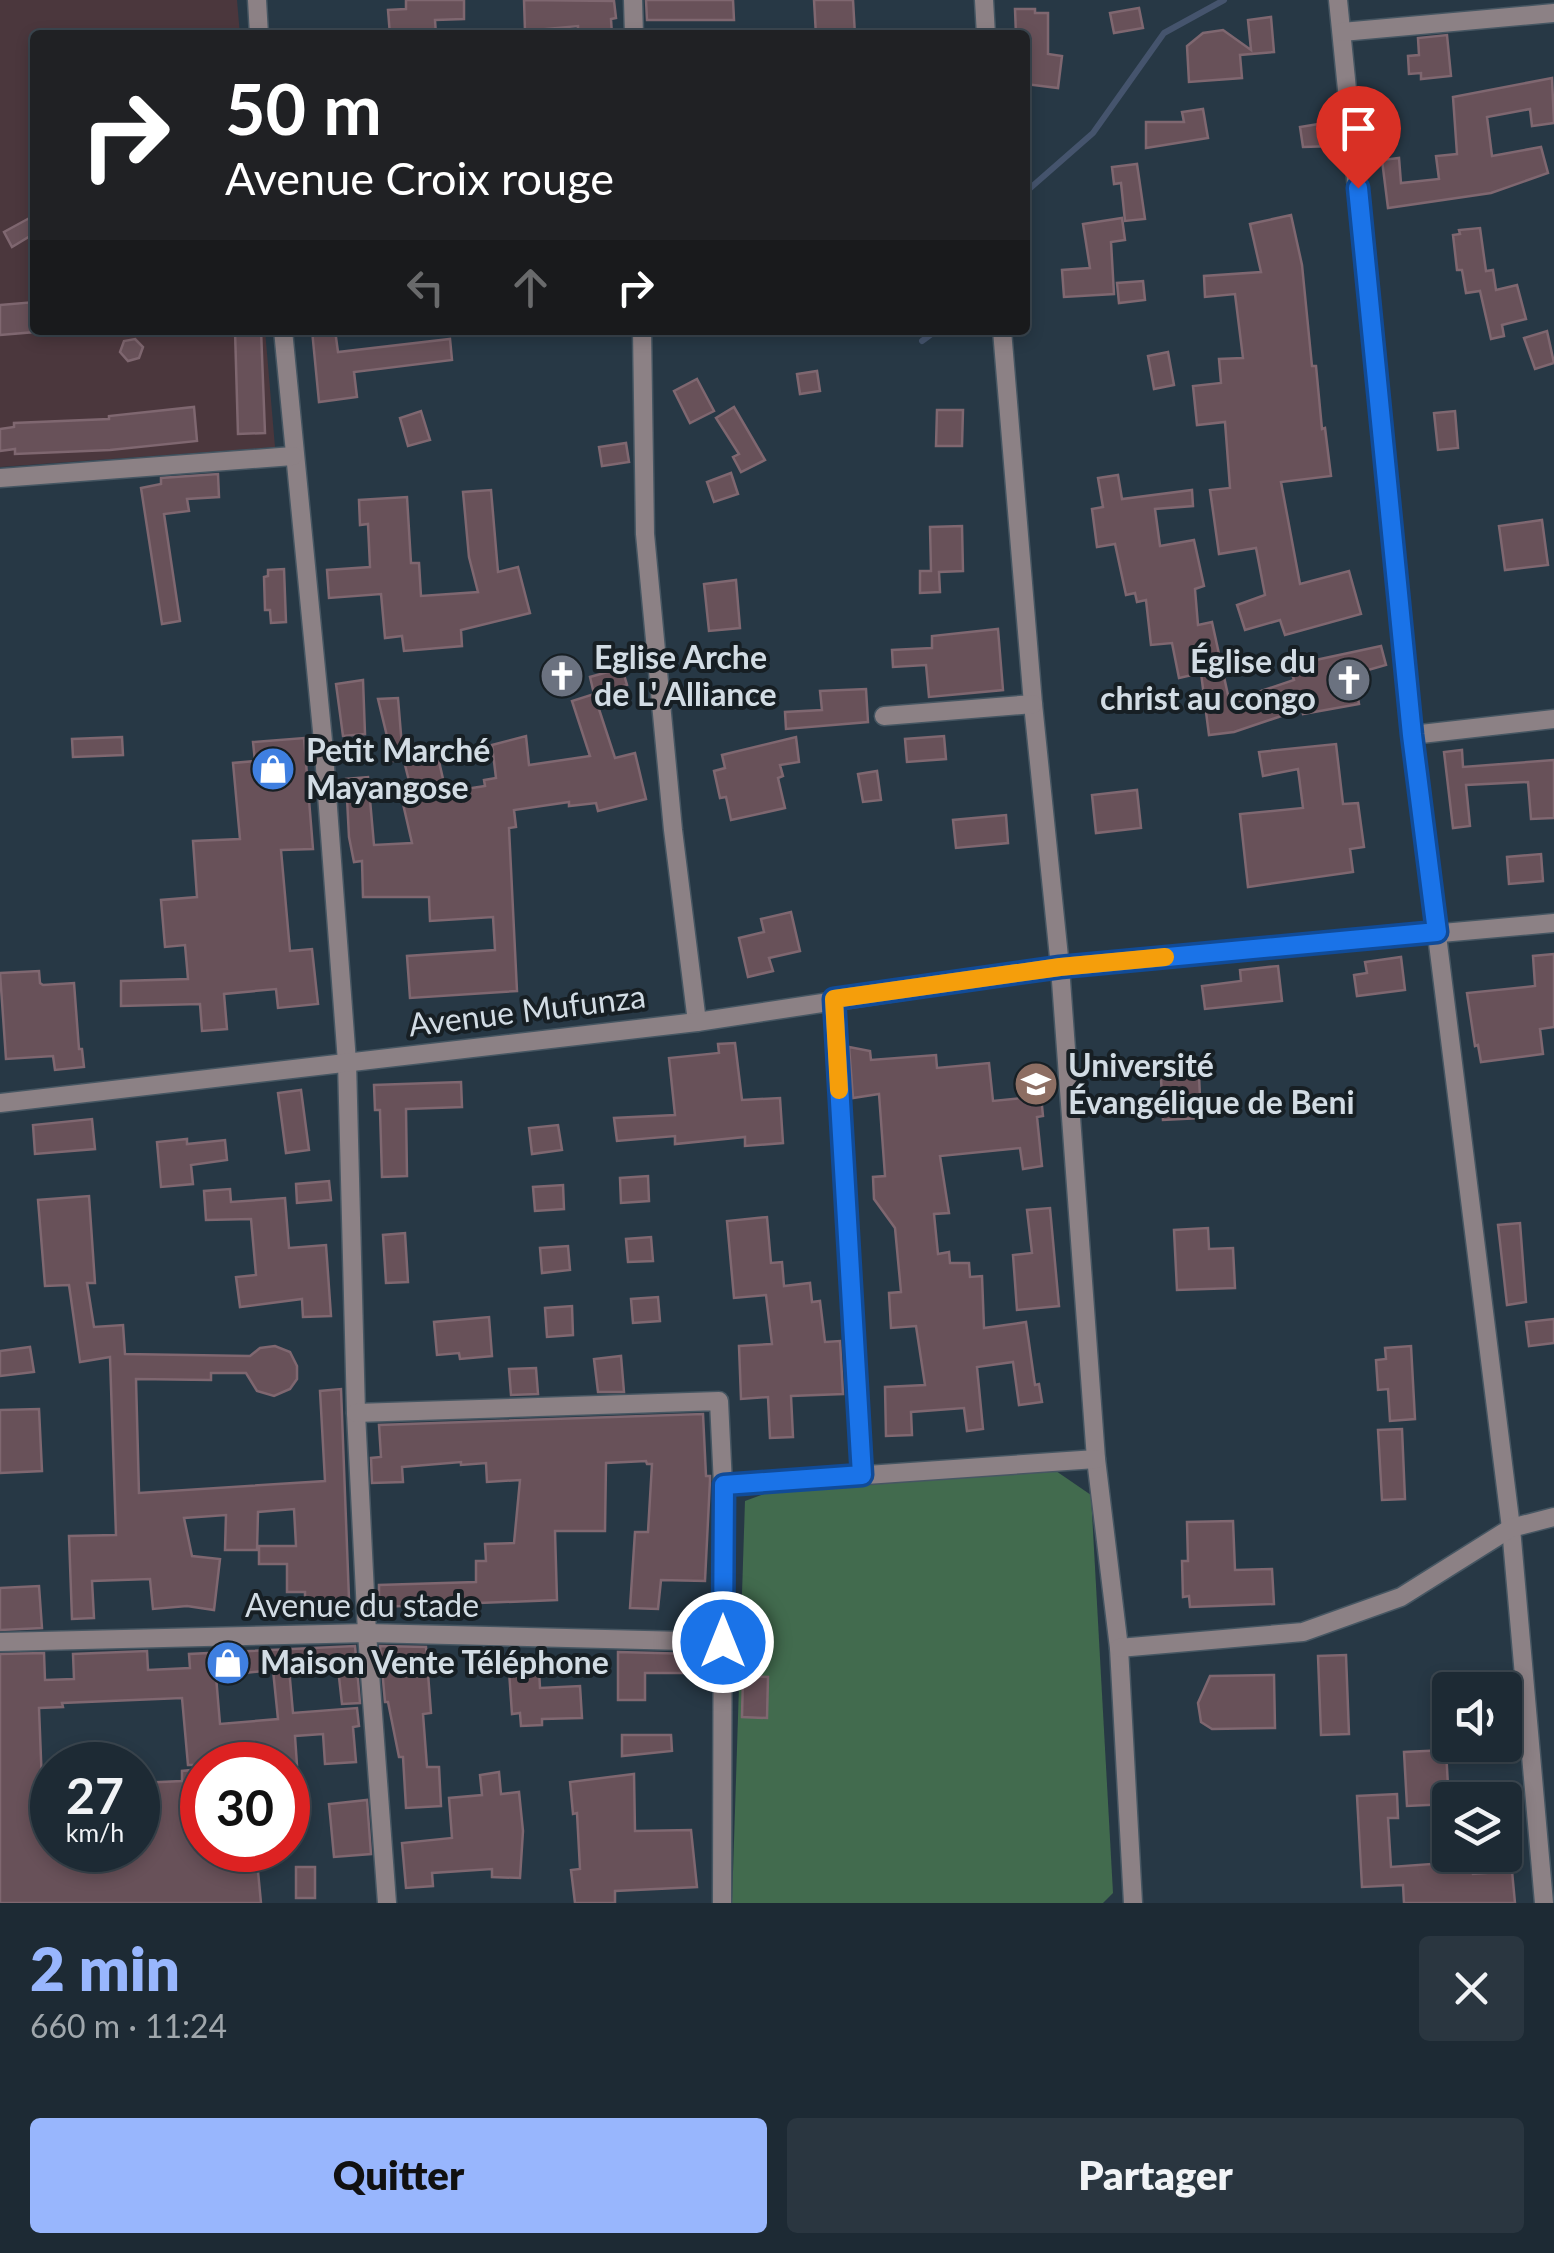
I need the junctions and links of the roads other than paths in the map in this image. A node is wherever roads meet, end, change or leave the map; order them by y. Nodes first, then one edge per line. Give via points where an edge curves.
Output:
1 (256, 0) edge
2 (633, 0) edge
3 (984, 0) edge
4 (1338, 0) edge
5 (1554, 13) edge
6 (259, 30) edge
7 (634, 30) edge
8 (986, 30) edge
9 (1342, 32) junction
10 (283, 335) edge
11 (642, 335) edge
12 (1002, 335) edge
13 (294, 456) junction
14 (0, 478) edge
15 (1033, 704) junction
16 (884, 716) dead end
17 (1554, 719) edge
18 (1412, 735) junction
19 (1554, 923) edge
20 (1437, 932) junction
21 (1060, 967) junction
22 (834, 999) junction
23 (697, 1022) junction
24 (348, 1062) junction
25 (0, 1103) edge
26 (356, 1413) junction
27 (1096, 1460) junction
28 (862, 1475) junction
29 (724, 1485) junction
30 (1554, 1517) edge
31 (1510, 1528) junction
32 (367, 1633) junction
33 (0, 1642) edge
34 (723, 1642) junction
35 (1119, 1648) junction
36 (1547, 1875) edge
37 (387, 1903) edge
38 (722, 1903) edge
39 (1133, 1903) edge
40 (1544, 1903) edge

1 - 6 street
2 - 7 street
3 - 8 street
4 - 9 street
5 - 9 street
9 - 18 street
10 - 13 street
11 - 23 street via 645,534
12 - 15 street
13 - 14 street
13 - 24 street
15 - 16 street
15 - 21 street
17 - 18 street
18 - 20 street
19 - 20 street, Avenue Mufunza
20 - 21 street, Avenue Mufunza
20 - 31 street
21 - 22 street, Avenue Mufunza
21 - 27 street
22 - 23 street, Avenue Mufunza
22 - 28 street
23 - 24 street, Avenue Mufunza
24 - 25 street, Avenue Mufunza
24 - 26 street
26 - 29 street via 719,1402
26 - 32 street
27 - 28 street
27 - 35 street
28 - 29 street
29 - 34 street
30 - 31 street
31 - 35 street via 1401,1597 1303,1632
31 - 36 street
32 - 33 street, Avenue du stade
32 - 34 street, Avenue du stade
32 - 37 street
34 - 38 street
35 - 39 street
36 - 40 street

